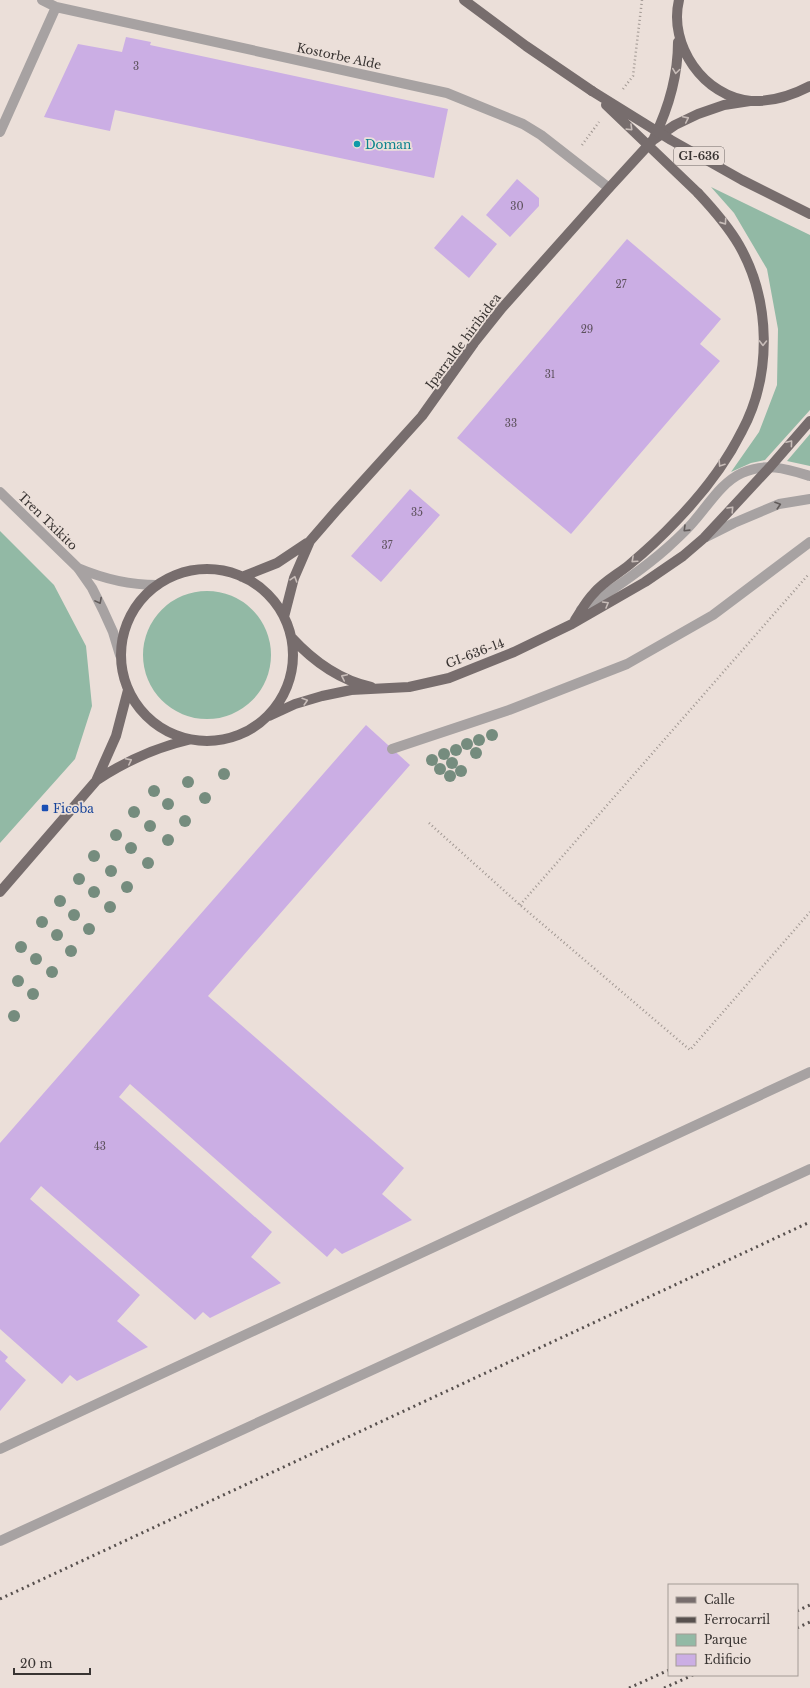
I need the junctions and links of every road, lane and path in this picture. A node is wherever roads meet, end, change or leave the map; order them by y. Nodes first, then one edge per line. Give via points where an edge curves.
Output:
1 (42, 0) edge
2 (464, 0) edge
3 (642, 0) edge
4 (679, 0) edge
5 (56, 7) junction
6 (679, 32) junction
7 (810, 86) edge
8 (592, 91) junction
9 (620, 94) dead end
10 (750, 101) junction
11 (602, 117) dead end
12 (0, 132) edge
13 (653, 140) junction
14 (580, 147) dead end
15 (609, 188) junction
16 (810, 214) edge
17 (810, 421) edge
18 (770, 467) junction
19 (810, 476) edge
20 (0, 492) edge
21 (810, 499) edge
22 (704, 538) junction
23 (310, 541) junction
24 (810, 542) edge
25 (78, 568) junction
26 (808, 575) dead end
27 (242, 577) junction
28 (157, 585) junction
29 (581, 610) junction
30 (284, 617) junction
31 (572, 624) junction
32 (291, 637) junction
33 (120, 655) junction
34 (381, 689) junction
35 (128, 690) junction
36 (269, 716) junction
37 (189, 740) junction
38 (392, 749) dead end
39 (96, 781) junction
40 (429, 823) dead end
41 (0, 892) edge
42 (520, 905) junction
43 (810, 912) edge
44 (810, 1072) edge
45 (810, 1169) edge
46 (0, 1449) edge
47 (0, 1541) edge

1 - 5 street, Kostorbe Alde
2 - 8 main road, GI-636
3 - 9 path via 633,76
4 - 6 main road
5 - 12 street
5 - 15 street, Kostorbe Alde via 447,93 524,124
6 - 10 main road via 685,52 696,70 711,84 730,95
6 -> 13 main road, Iparralde hiribidea via 672,91
7 - 10 main road via 792,96
8 - 16 main road, GI-636, bridge via 672,140
8 -> 29 main road, bridge via 698,193 720,217 739,244 751,269 758,294 763,318 764,344 758,387 752,407 742,431 714,475 678,519 632,562 594,592
13 -> 10 main road, Iparralde hiribidea via 698,114 724,105
11 - 14 path
13 - 15 main road, Iparralde hiribidea
15 - 23 main road, Iparralde hiribidea via 502,308 422,416
18 -> 17 main road, GI-636-14
18 - 19 street via 782,467
22 -> 18 main road, GI-636-14
18 -> 29 street via 756,468 731,480 667,548 638,573
20 - 25 street, Tren Txikito
22 -> 21 street via 780,504
31 -> 22 main road, GI-636-14 via 645,582
23 - 27 main road, Iparralde hiribidea via 277,563
30 -> 23 main road, Iparralde hiribidea via 294,578
24 - 38 street via 713,614 627,664 509,710
25 - 28 street, Tren Txikito via 116,582
25 -> 33 street, Tren Txikito via 103,610
26 - 42 path
27 - 28 main road via 220,570 197,570 176,575
27 - 30 main road via 266,593
28 - 33 main road via 141,600 129,617
29 - 31 main road
30 - 32 main road
31 - 34 main road, GI-636-14 via 514,652 448,678 414,686
34 -> 32 main road, GI-636-14 via 363,685 330,671 312,658
32 - 36 main road via 293,659 290,680 282,699
33 - 35 main road via 122,673
36 -> 34 main road, GI-636-14 via 295,704 322,696 351,690
35 - 37 main road via 138,708 152,722 170,733
35 - 39 main road via 116,736
36 - 37 main road via 252,729 232,738 211,742
39 -> 37 main road via 141,755
39 - 41 main road
40 - 42 path
42 - 43 path via 690,1050
44 - 46 street
45 - 47 street

